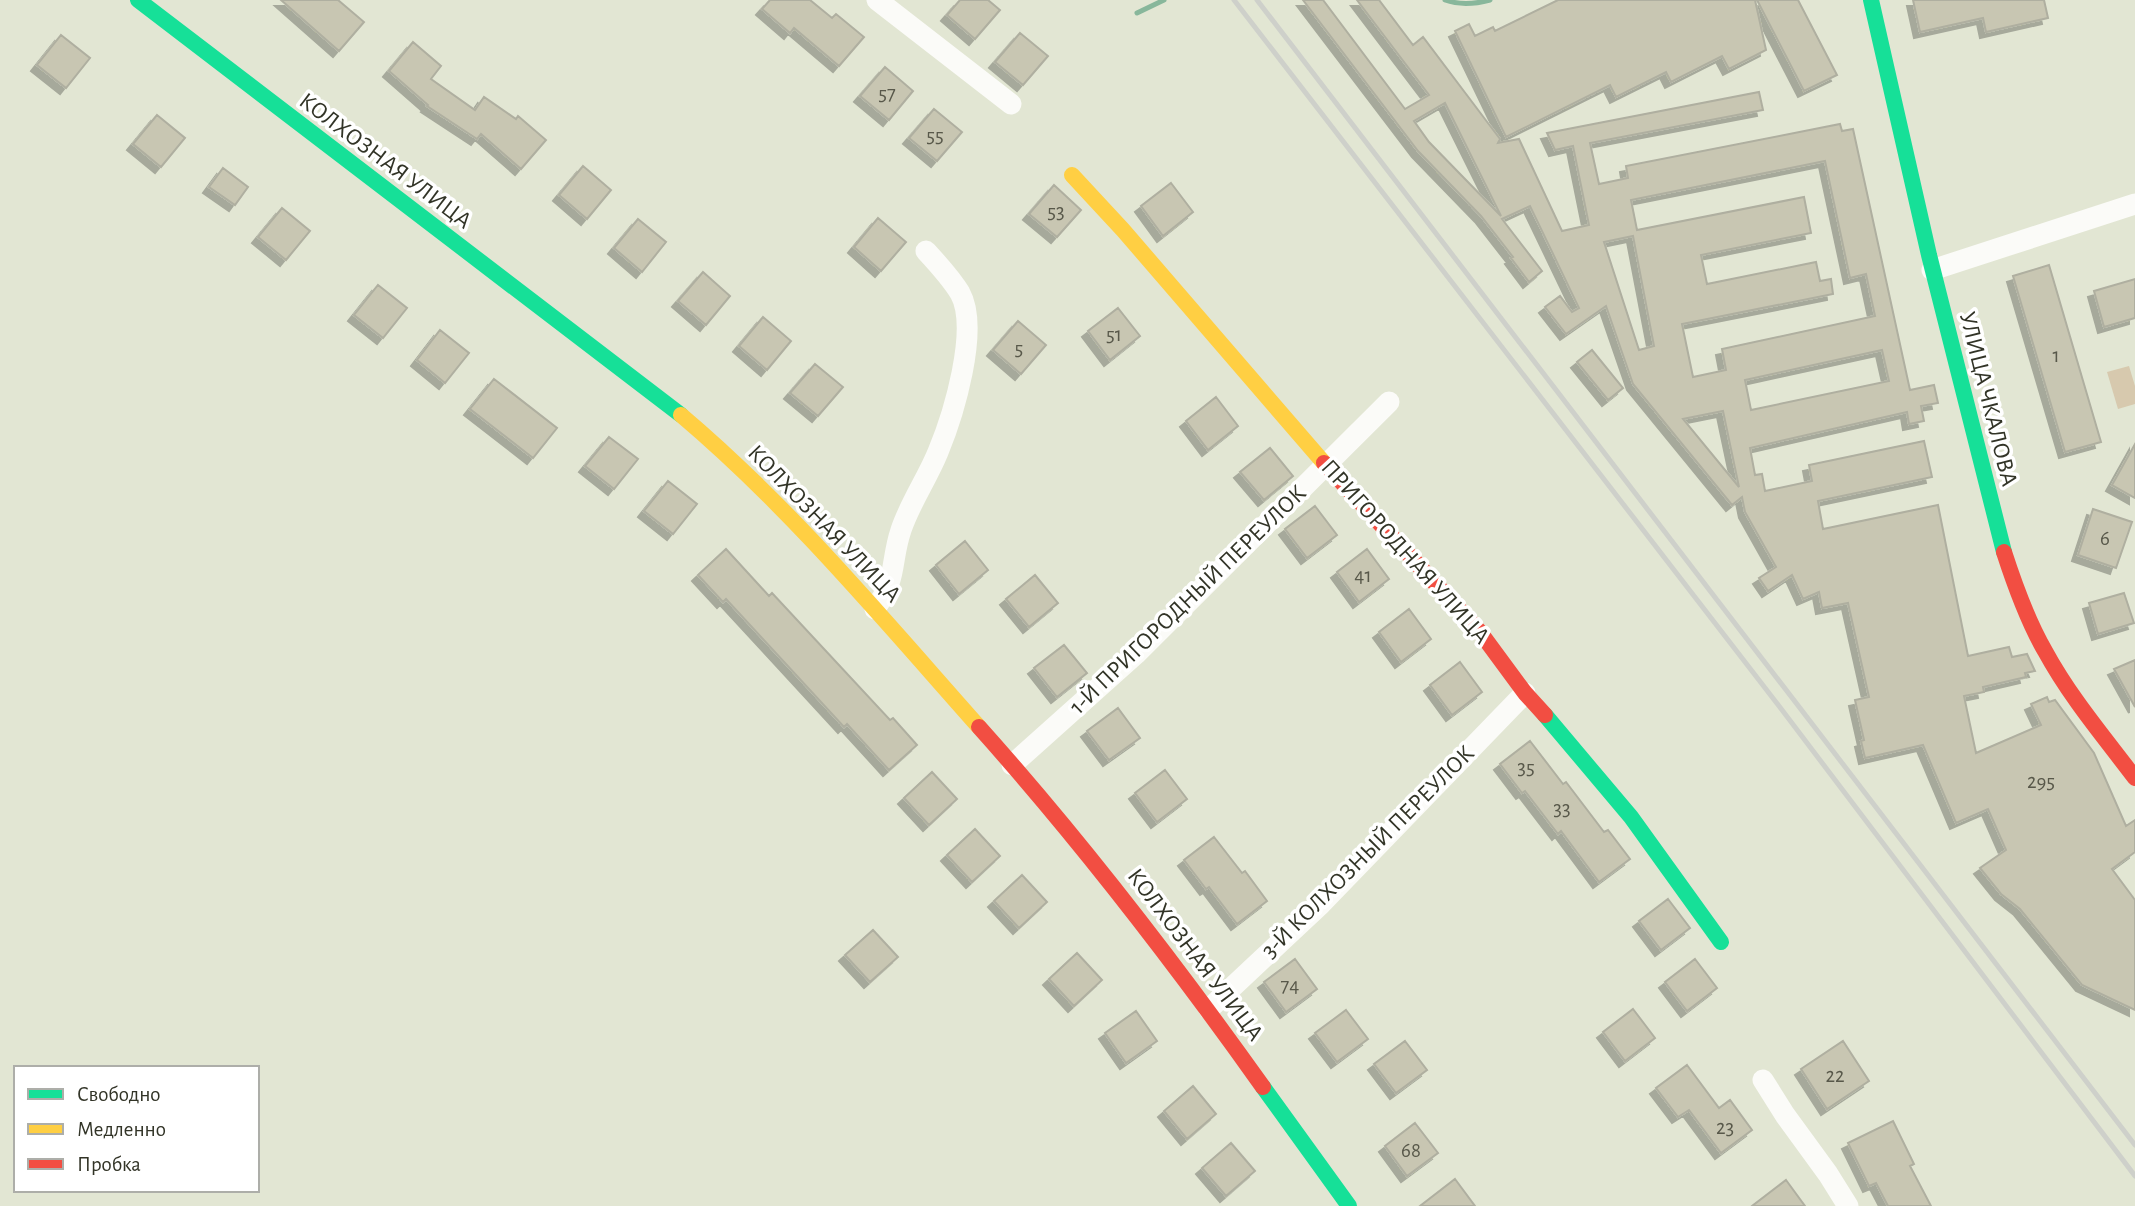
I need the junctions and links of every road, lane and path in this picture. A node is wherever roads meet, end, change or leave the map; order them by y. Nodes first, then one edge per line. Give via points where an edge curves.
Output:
1 (138, 0) edge
2 (877, 0) edge
3 (1871, 0) edge
4 (1012, 104) dead end
5 (1072, 175) dead end
6 (2135, 204) edge
7 (926, 251) dead end
8 (1932, 270) junction
9 (1390, 401) dead end
10 (1327, 466) junction
11 (875, 610) junction
12 (1525, 693) junction
13 (1012, 765) junction
14 (2135, 779) edge
15 (1721, 942) dead end
16 (1209, 1009) junction
17 (1763, 1080) dead end
18 (1349, 1206) edge
19 (1848, 1206) edge

1 - 11 street, КОЛХОЗНАЯ УЛИЦА via 676,411 802,528
2 - 4 street
3 - 8 street, УЛИЦА ЧКАЛОВА
5 - 10 street, ПРИГОРОДНАЯ УЛИЦА
6 - 8 street
7 - 11 street via 960,293 969,330 946,429 900,531 892,578
8 - 14 street, УЛИЦА ЧКАЛОВА via 2019,598 2059,674
9 - 10 street, 1-Й ПРИГОРОДНЫЙ ПЕРЕУЛОК
10 - 12 street, ПРИГОРОДНАЯ УЛИЦА via 1480,632
10 - 13 street, 1-Й ПРИГОРОДНЫЙ ПЕРЕУЛОК via 1136,654
11 - 13 street, КОЛХОЗНАЯ УЛИЦА
12 - 15 street, ПРИГОРОДНАЯ УЛИЦА via 1631,817
12 - 16 street, 3-Й КОЛХОЗНЫЙ ПЕРЕУЛОК via 1321,904
13 - 16 street, КОЛХОЗНАЯ УЛИЦА
16 - 18 street, КОЛХОЗНАЯ УЛИЦА
17 - 19 street

